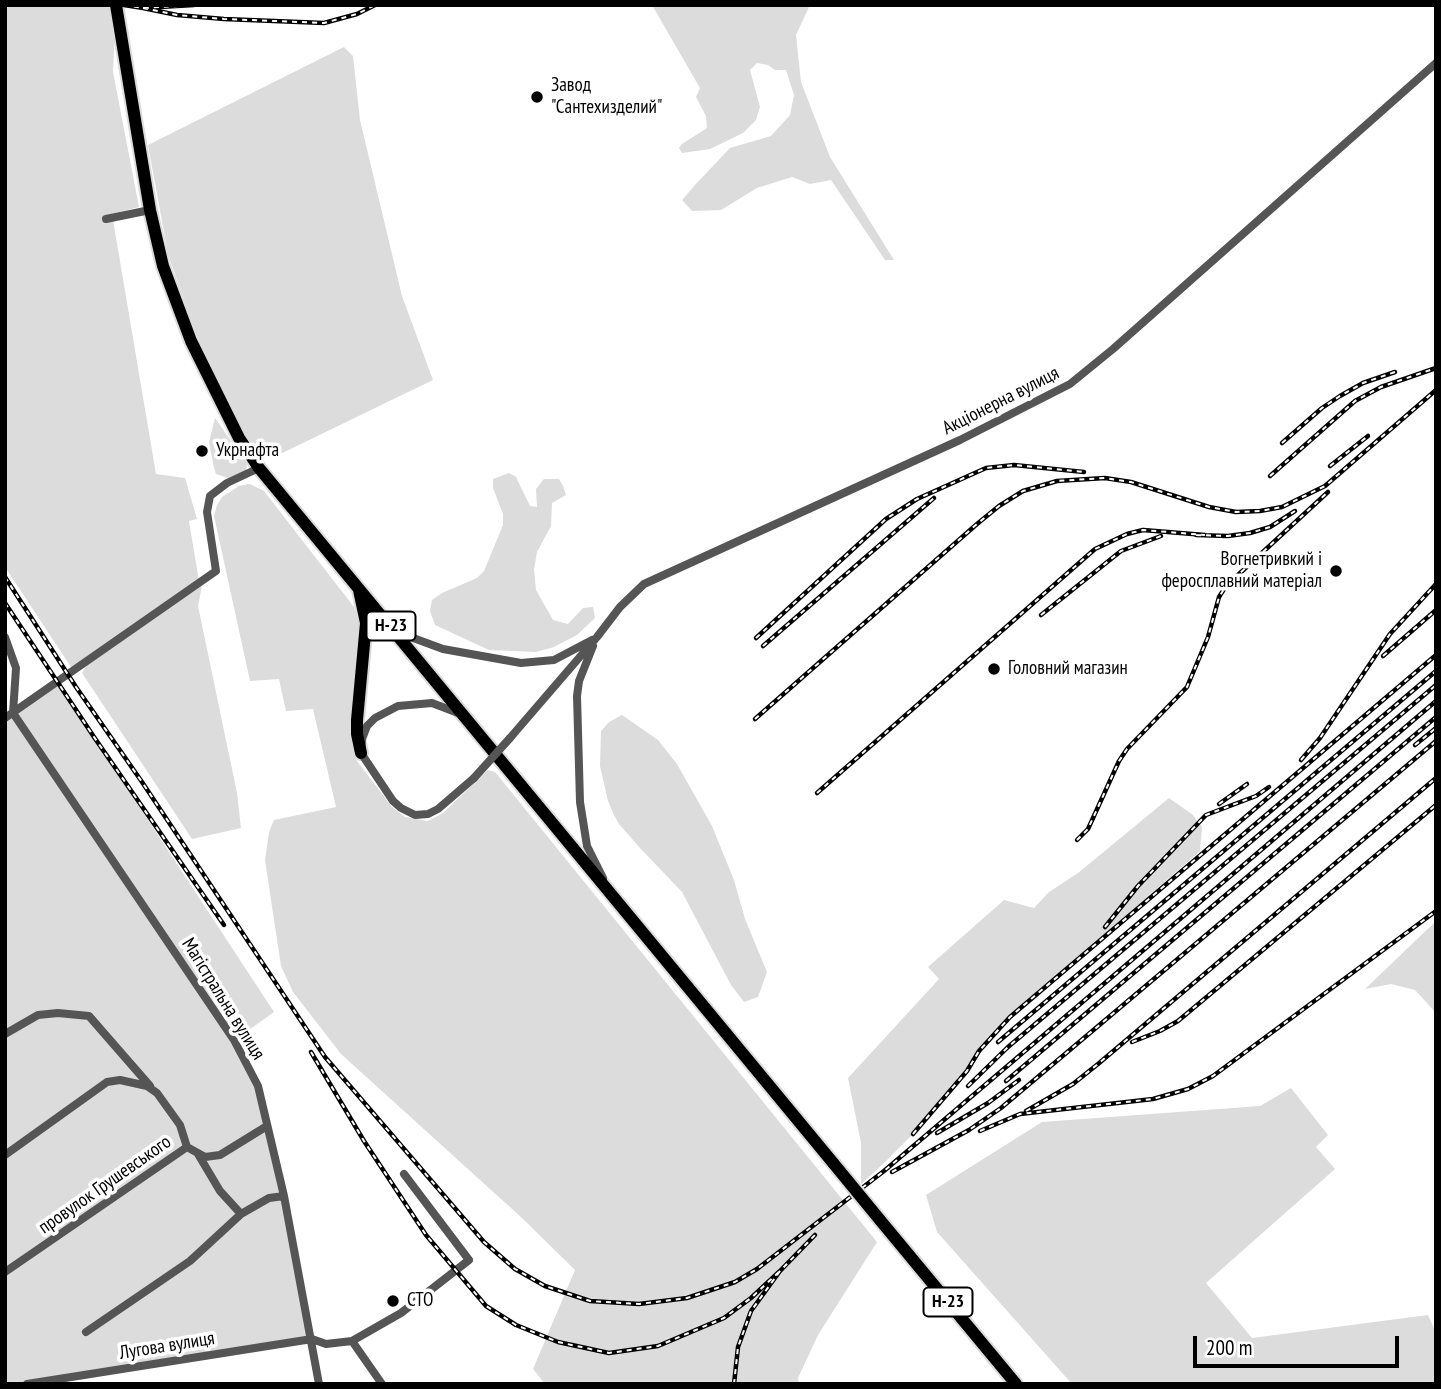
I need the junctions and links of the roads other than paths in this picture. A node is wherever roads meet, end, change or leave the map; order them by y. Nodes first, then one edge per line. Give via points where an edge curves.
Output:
1 (116, 5) edge
2 (1436, 63) edge
3 (150, 210) junction
4 (106, 219) dead end
5 (259, 468) junction
6 (358, 586) junction
7 (396, 632) junction
8 (5, 637) edge
9 (597, 637) junction
10 (9, 716) edge
11 (466, 718) junction
12 (361, 753) junction
13 (615, 898) junction
14 (5, 1034) edge
15 (156, 1093) junction
16 (267, 1126) junction
17 (187, 1147) junction
18 (197, 1153) junction
19 (5, 1155) edge
20 (404, 1174) dead end
21 (284, 1196) junction
22 (241, 1214) junction
23 (5, 1272) edge
24 (86, 1332) dead end
25 (312, 1339) junction
26 (352, 1341) junction
27 (27, 1384) edge
28 (319, 1384) edge
29 (382, 1384) edge
30 (1016, 1384) edge

1 - 3 main road, Н-23
2 - 9 street, Акціонерна вулиця via 1070,384 960,440 655,578 631,596
3 - 4 street
3 - 5 main road, Н-23 via 163,266 191,341 229,422
5 - 6 main road, Н-23
5 - 10 street via 227,482 210,496 207,512 216,571
6 - 7 main road, Н-23
6 - 12 main road via 366,623 357,734
7 - 9 street via 443,649 521,663 554,660
7 - 11 main road, Н-23
8 - 10 street via 16,668
9 - 12 street, Акціонерна вулиця, bridge via 474,778 428,814 418,815 393,801
9 - 13 street via 577,696 580,802 587,846
10 - 16 street, Магістральна вулиця via 234,1040 258,1086
11 - 12 street via 432,703 398,706 367,726
11 - 13 main road, Н-23
13 - 30 main road, Н-23, bridge
14 - 15 street via 38,1015 89,1016
15 - 17 street via 180,1125
15 - 19 street via 134,1082 107,1082
16 - 18 street via 220,1155
16 - 21 street, Магістральна вулиця
17 - 18 street
17 - 23 street, провулок Грушевського
18 - 22 street via 220,1191
20 - 26 street via 469,1260 401,1313
21 - 22 street, Лугова вулиця via 269,1198
21 - 25 street, Магістральна вулиця
22 - 24 street, Лугова вулиця via 190,1261
25 - 26 street, Лугова вулиця via 326,1344
25 - 27 street, Лугова вулиця
25 - 28 street, Магістральна вулиця
26 - 29 street

